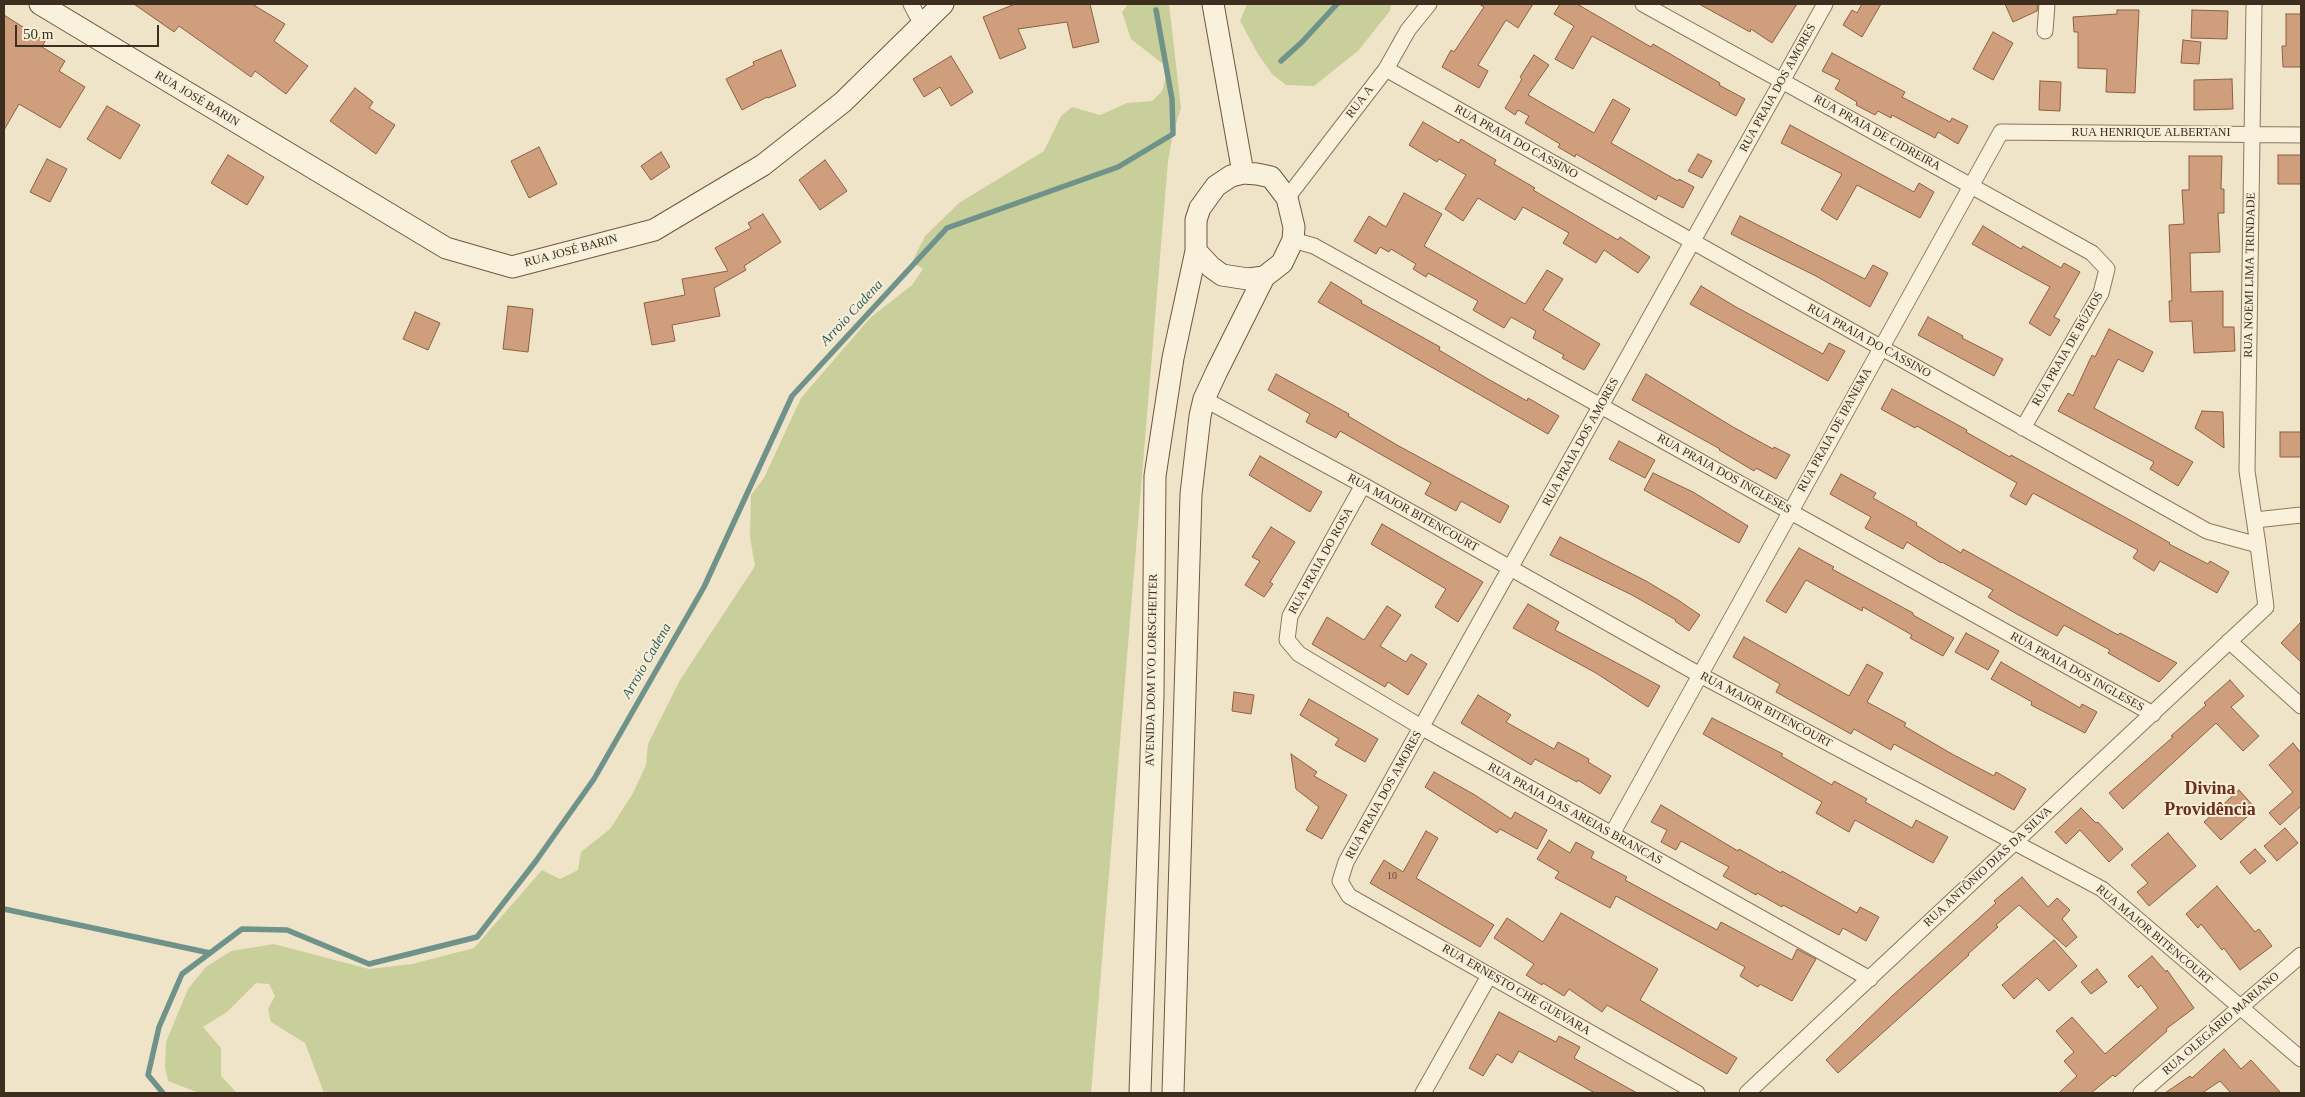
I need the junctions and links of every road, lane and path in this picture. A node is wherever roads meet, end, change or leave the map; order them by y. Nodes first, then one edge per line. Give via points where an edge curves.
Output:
1 (40, 4) edge
2 (911, 4) edge
3 (943, 4) edge
4 (1213, 4) edge
5 (1430, 4) edge
6 (1643, 4) edge
7 (1825, 4) edge
8 (2046, 4) edge
9 (2254, 4) edge
10 (922, 25) junction
11 (2045, 31) dead end
12 (1386, 69) junction
13 (1782, 81) junction
14 (2001, 132) joint
15 (2252, 134) junction
16 (2301, 135) edge
17 (1243, 173) junction
18 (1970, 185) junction
19 (1287, 198) junction
20 (1293, 240) junction
21 (1692, 242) junction
22 (1196, 250) junction
23 (2107, 269) joint
24 (1264, 277) junction
25 (1881, 348) junction
26 (1204, 399) junction
27 (1600, 406) junction
28 (2023, 428) junction
29 (1363, 485) junction
30 (1790, 511) junction
31 (2301, 514) edge
32 (2254, 520) junction
33 (2258, 545) junction
34 (1510, 568) junction
35 (1287, 640) joint
36 (2229, 642) junction
37 (1700, 675) junction
38 (2301, 706) edge
39 (2152, 714) junction
40 (1421, 728) junction
41 (1612, 834) junction
42 (2014, 843) junction
43 (1340, 881) joint
44 (2301, 955) edge
45 (1489, 976) junction
46 (1870, 979) junction
47 (2240, 1007) junction
48 (2301, 1059) edge
49 (1140, 1093) edge
50 (1172, 1093) edge
51 (1423, 1093) edge
52 (1697, 1093) edge
53 (1747, 1093) edge
54 (2141, 1093) edge

1 - 10 main road, RUA JOSÉ BARIN via 446,248 512,267 654,230 763,165 842,102
2 - 10 street
3 - 10 main road, RUA JOSÉ BARIN
4 - 17 main road
5 - 12 street, RUA A via 1408,30
6 - 13 street, RUA PRAIA DE CIDREIRA
7 - 13 street, RUA PRAIA DOS AMORES
8 - 11 street
9 - 15 street, RUA NOEMI LIMA TRINDADE
12 - 19 street, RUA A
12 - 21 street, RUA PRAIA DO CASSINO
13 - 18 street, RUA PRAIA DE CIDREIRA
13 - 21 street, RUA PRAIA DOS AMORES
14 - 15 street, RUA HENRIQUE ALBERTANI
14 - 18 street, RUA PRAIA DE IPANEMA
15 - 16 street, RUA HENRIQUE ALBERTANI
15 - 32 street, RUA NOEMI LIMA TRINDADE via 2247,471
17 - 19 main road via 1272,177
17 - 22 main road, AVENIDA DOM IVO LORSCHEITER via 1231,176 1216,186 1200,208 1196,220
18 - 23 street, RUA PRAIA DE CIDREIRA via 2092,253
18 - 25 street, RUA PRAIA DE IPANEMA
19 - 20 main road via 1294,227
20 - 24 main road via 1282,263
20 - 27 street, RUA PRAIA DOS INGLESES via 1314,246
21 - 25 street, RUA PRAIA DO CASSINO
21 - 27 street, RUA PRAIA DOS AMORES
22 - 24 main road via 1222,274 1234,278
22 - 49 main road, AVENIDA DOM IVO LORSCHEITER via 1173,358 1155,476 1153,695
23 - 28 street, RUA PRAIA DE BÚZIOS via 2102,293
24 - 26 main road
25 - 28 street, RUA PRAIA DO CASSINO
25 - 30 street, RUA PRAIA DE IPANEMA
26 - 29 street, RUA MAJOR BITENCOURT
26 - 50 main road via 1191,494
27 - 30 street, RUA PRAIA DOS INGLESES
27 - 34 street, RUA PRAIA DOS AMORES
28 - 33 street, RUA PRAIA DO CASSINO via 2207,531
29 - 34 street, RUA MAJOR BITENCOURT
29 - 35 street, RUA PRAIA DO ROSA via 1290,616
30 - 37 street, RUA PRAIA DE IPANEMA
30 - 39 street, RUA PRAIA DOS INGLESES
31 - 32 street
32 - 33 street, RUA NOEMI LIMA TRINDADE
33 - 36 street via 2266,607
34 - 37 street, RUA MAJOR BITENCOURT
34 - 40 street, RUA PRAIA DOS AMORES
35 - 40 street, RUA PRAIA DAS AREIAS BRANCAS via 1299,654
36 - 38 street
36 - 39 street, RUA ANTÔNIO DIAS DA SILVA
37 - 41 street, RUA PRAIA DE IPANEMA
37 - 42 street, RUA MAJOR BITENCOURT
39 - 42 street, RUA ANTÔNIO DIAS DA SILVA
40 - 41 street, RUA PRAIA DAS AREIAS BRANCAS
40 - 43 street, RUA PRAIA DOS AMORES via 1346,862
41 - 46 street, RUA PRAIA DAS AREIAS BRANCAS
42 - 46 street, RUA ANTÔNIO DIAS DA SILVA
42 - 47 street, RUA MAJOR BITENCOURT via 2102,889
43 - 45 street, RUA ERNESTO CHE GUEVARA via 1349,896
44 - 47 street, RUA OLEGÁRIO MARIANO
45 - 51 street
45 - 52 street, RUA ERNESTO CHE GUEVARA
46 - 53 street, RUA ANTÔNIO DIAS DA SILVA
47 - 48 street, RUA MAJOR BITENCOURT
47 - 54 street, RUA OLEGÁRIO MARIANO

